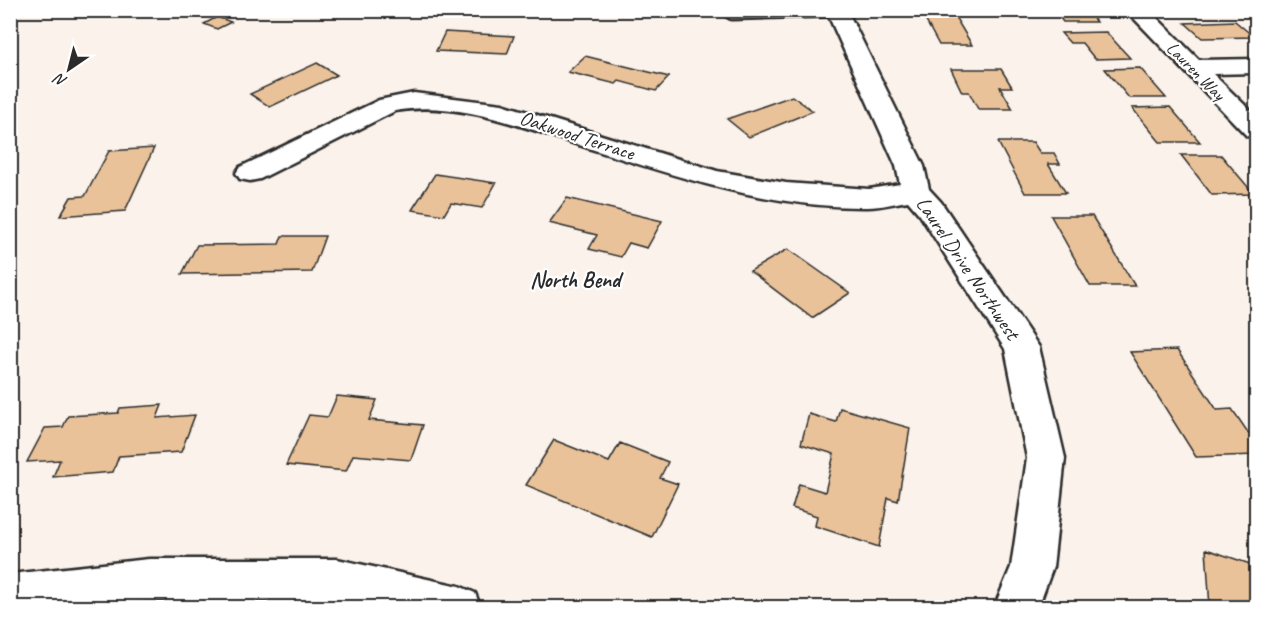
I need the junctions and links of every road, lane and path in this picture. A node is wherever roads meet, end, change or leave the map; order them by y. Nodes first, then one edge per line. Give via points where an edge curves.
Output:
1 (1136, 10) edge
2 (837, 12) edge
3 (730, 16) dead end
4 (1257, 66) edge
5 (1192, 67) junction
6 (1257, 130) edge
7 (250, 172) dead end
8 (915, 191) junction
9 (10, 595) edge
10 (459, 608) edge
11 (1016, 608) edge

1 - 5 street, Lauren Way
2 - 3 lane
2 - 8 street, Laurel Drive Northwest via 910,166
4 - 5 street
5 - 6 street, Lauren Way
7 - 8 street, Oakwood Terrace via 388,105 414,100 493,109 713,179 786,192 869,198
8 - 11 street, Laurel Drive Northwest via 931,209 1022,347 1046,458 1032,567
9 - 10 street via 149,580 337,580

